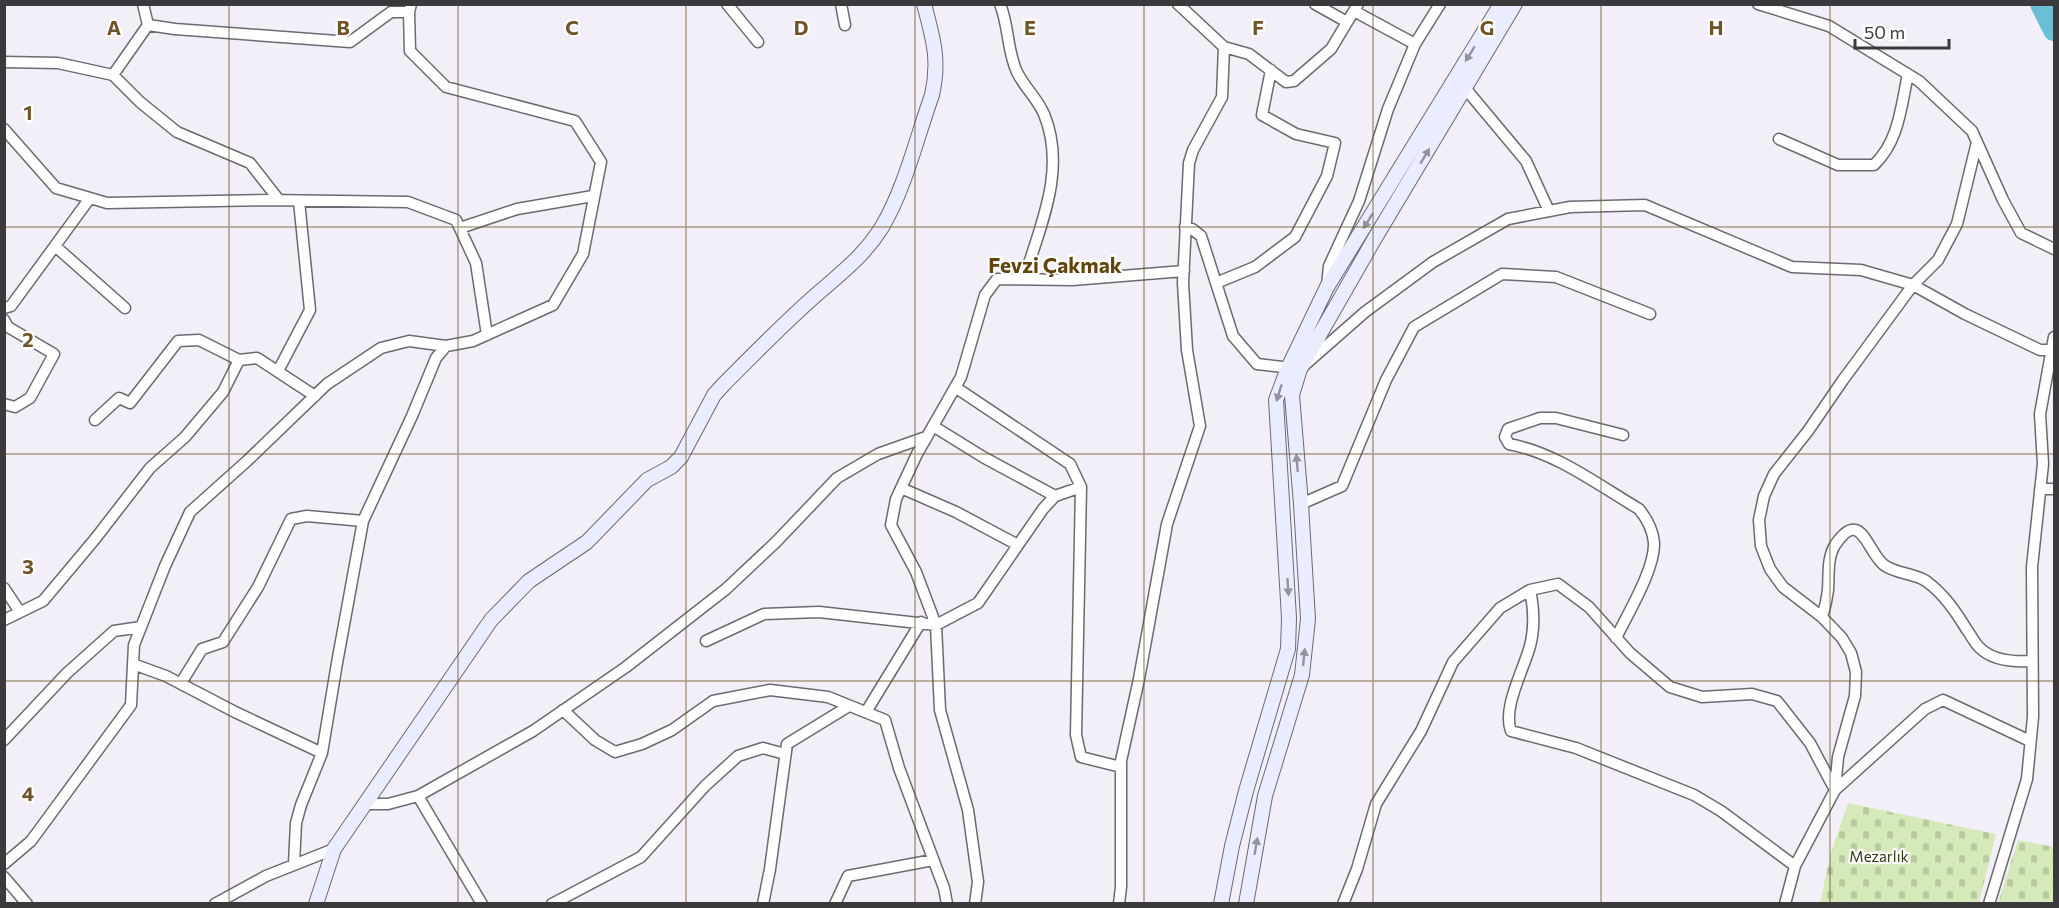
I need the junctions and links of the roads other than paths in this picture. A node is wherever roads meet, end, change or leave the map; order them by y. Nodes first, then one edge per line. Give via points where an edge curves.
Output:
1 (143, 4) edge
2 (727, 4) edge
3 (841, 4) edge
4 (924, 4) edge
5 (1000, 4) edge
6 (1178, 4) edge
7 (1315, 4) edge
8 (1440, 4) edge
9 (1501, 4) edge
10 (1515, 4) edge
11 (1758, 4) edge
12 (410, 8) edge
13 (1356, 8) edge
14 (1347, 22) junction
15 (148, 25) junction
16 (845, 25) dead end
17 (758, 42) dead end
18 (1415, 44) junction
19 (1224, 47) junction
20 (4, 62) edge
21 (1270, 70) junction
22 (1908, 74) junction
23 (113, 75) junction
24 (1465, 88) junction
25 (4, 129) edge
26 (1779, 139) dead end
27 (1977, 142) junction
28 (593, 196) junction
29 (90, 198) junction
30 (279, 200) junction
31 (299, 201) junction
32 (1549, 211) junction
33 (1185, 227) junction
34 (460, 228) junction
35 (55, 246) junction
36 (2055, 249) edge
37 (1184, 271) junction
38 (1024, 279) junction
39 (1216, 283) junction
40 (1913, 285) junction
41 (1327, 287) junction
42 (4, 308) edge
43 (125, 308) dead end
44 (1650, 314) dead end
45 (4, 320) edge
46 (487, 335) junction
47 (2055, 337) edge
48 (446, 346) junction
49 (2053, 350) edge
50 (239, 360) junction
51 (1294, 369) junction
52 (278, 371) junction
53 (955, 387) junction
54 (315, 396) junction
55 (4, 404) edge
56 (95, 420) dead end
57 (933, 426) junction
58 (1623, 435) dead end
59 (926, 437) junction
60 (1081, 487) junction
61 (901, 488) junction
62 (2040, 489) junction
63 (2055, 489) edge
64 (1055, 496) junction
65 (1301, 504) junction
66 (363, 521) junction
67 (1018, 544) junction
68 (4, 588) edge
69 (1530, 590) junction
70 (20, 612) junction
71 (1822, 616) junction
72 (4, 620) edge
73 (921, 622) junction
74 (936, 625) junction
75 (141, 627) junction
76 (1616, 638) junction
77 (706, 641) dead end
78 (2032, 661) junction
79 (133, 664) junction
80 (181, 683) junction
81 (849, 706) junction
82 (563, 710) junction
83 (866, 712) junction
84 (4, 740) edge
85 (2030, 741) junction
86 (322, 753) junction
87 (785, 754) junction
88 (1121, 767) junction
89 (1835, 790) junction
90 (418, 796) junction
91 (365, 804) junction
92 (334, 849) junction
93 (933, 860) junction
94 (4, 864) edge
95 (294, 864) junction
96 (1795, 866) junction
97 (4, 877) edge
98 (27, 903) edge
99 (215, 903) edge
100 (316, 903) edge
101 (482, 903) edge
102 (552, 903) edge
103 (763, 903) edge
104 (835, 903) edge
105 (947, 903) edge
106 (975, 903) edge
107 (1119, 903) edge
108 (1221, 903) edge
109 (1246, 903) edge
110 (1343, 903) edge
111 (1785, 903) edge
112 (1989, 903) edge

1 - 15 street
2 - 17 street
3 - 16 street
4 - 91 street via 937,60 936,76 893,207 881,229 843,273 714,395 681,457 646,480 587,542 529,582 491,620
5 - 38 street via 1016,70 1042,110 1053,153 1051,192
6 - 19 street
7 - 14 street
8 - 18 street
9 -> 41 street
10 - 24 street
11 - 22 street via 1828,26
12 - 15 street via 391,12 350,42
12 - 28 street via 410,51 446,87 575,121 601,162
13 - 14 street
13 - 18 street
14 - 21 street via 1331,49 1294,81 1286,82
15 - 23 street
18 - 41 street via 1388,109 1359,201 1329,266
19 - 21 street via 1249,54
19 - 33 street via 1222,97 1189,163
20 - 23 street via 58,63
21 - 39 street via 1262,115 1296,134 1335,143 1327,176 1295,237 1256,267
22 - 26 street via 1897,128 1885,154 1874,165 1838,165
22 - 27 street via 1972,131
23 - 30 street via 177,132 250,162
24 - 32 street via 1526,161
51 -> 24 street
25 - 29 street via 56,188
27 - 36 street via 2021,233
27 - 40 street via 1957,224 1938,260
28 - 34 street via 517,209
28 - 46 street via 583,254 554,305
29 - 30 street via 107,203
29 - 35 street
30 - 31 street
31 - 34 street via 408,202 456,220
31 - 52 street via 310,310
32 - 40 street via 1645,205 1792,267 1861,270
32 - 51 street via 1508,219 1433,262
33 - 37 street
33 - 39 street via 1201,236
34 - 46 street via 476,263
35 - 42 street via 11,306
35 - 43 street
37 - 38 street via 1072,280
37 - 88 street via 1187,350 1200,426 1167,524
38 - 53 street via 997,279 985,295
39 - 51 street via 1233,336 1257,364
40 - 49 street via 2040,350
40 - 71 street via 1774,474 1764,496 1759,520 1761,546 1770,569 1783,587
41 - 51 street
44 - 65 street via 1556,277 1502,274 1413,327 1386,380 1342,486
45 - 55 street via 8,327 54,354 30,398 15,407
46 - 48 street
47 - 49 street
48 - 54 street via 409,341 381,348
48 - 66 street via 436,358
49 - 62 street via 2040,414
50 - 52 street via 257,358
50 - 56 street via 200,340 178,341 130,403 118,398
50 - 70 street via 223,392 185,437 150,468 43,601
65 -> 51 street via 1292,395
51 -> 108 street via 1276,400 1288,649 1246,791
52 - 54 street
53 - 57 street
53 - 60 street via 1070,464
54 - 75 street via 190,512
57 - 59 street
57 - 64 street
58 - 76 street via 1548,417 1508,429 1505,437 1509,444 1558,461 1639,509 1646,518 1652,529 1652,556 1640,591
59 - 61 street
59 - 82 street via 878,454 837,478 726,589 626,667
60 - 64 street
60 - 88 street via 1076,735 1081,757
61 - 67 street
61 - 74 street via 891,525 916,572
62 - 63 street
62 - 78 street via 2032,567
64 - 67 street
109 -> 65 street via 1266,796 1302,675 1308,619
66 - 80 street via 307,516 291,519 258,587 223,642 202,649
66 - 86 street
67 - 74 street via 978,603
68 - 70 street
69 - 76 street via 1558,584 1589,607
69 - 96 street via 1533,631 1509,710 1511,731 1576,748 1694,795
69 - 110 street via 1500,608 1454,662 1421,731 1376,804
70 - 72 street
71 - 78 street via 1832,552 1841,538 1850,531 1858,531 1884,565 1924,580 1934,588 1980,648 2004,659
71 - 89 street via 1842,638 1856,672 1855,696 1838,758
73 - 74 street
73 - 77 street via 819,612 764,614
73 - 83 street
74 - 106 street via 940,710 968,810 978,882
75 - 79 street via 134,645
75 - 84 street via 114,631 66,674
76 - 89 street via 1670,687 1702,697 1752,694 1776,700 1809,742
78 - 85 street
79 - 80 street
79 - 94 street via 131,705 31,841
80 - 86 street
81 - 82 street via 828,697 770,690 713,701 672,730 615,752 595,740
81 - 83 street
81 - 87 street via 787,744
82 - 90 street
83 - 93 street via 885,720
85 - 89 street via 1943,700 1925,709
85 - 112 street via 2026,779
86 - 95 street via 296,823
87 - 102 street via 763,748 738,756 705,786 641,857
87 - 103 street
88 - 107 street
89 - 96 street
90 - 91 street via 388,804
90 - 101 street
91 - 92 street
92 - 95 street
92 - 100 street
93 - 104 street via 848,876
93 - 105 street
95 - 99 street
96 - 111 street
97 - 98 street

